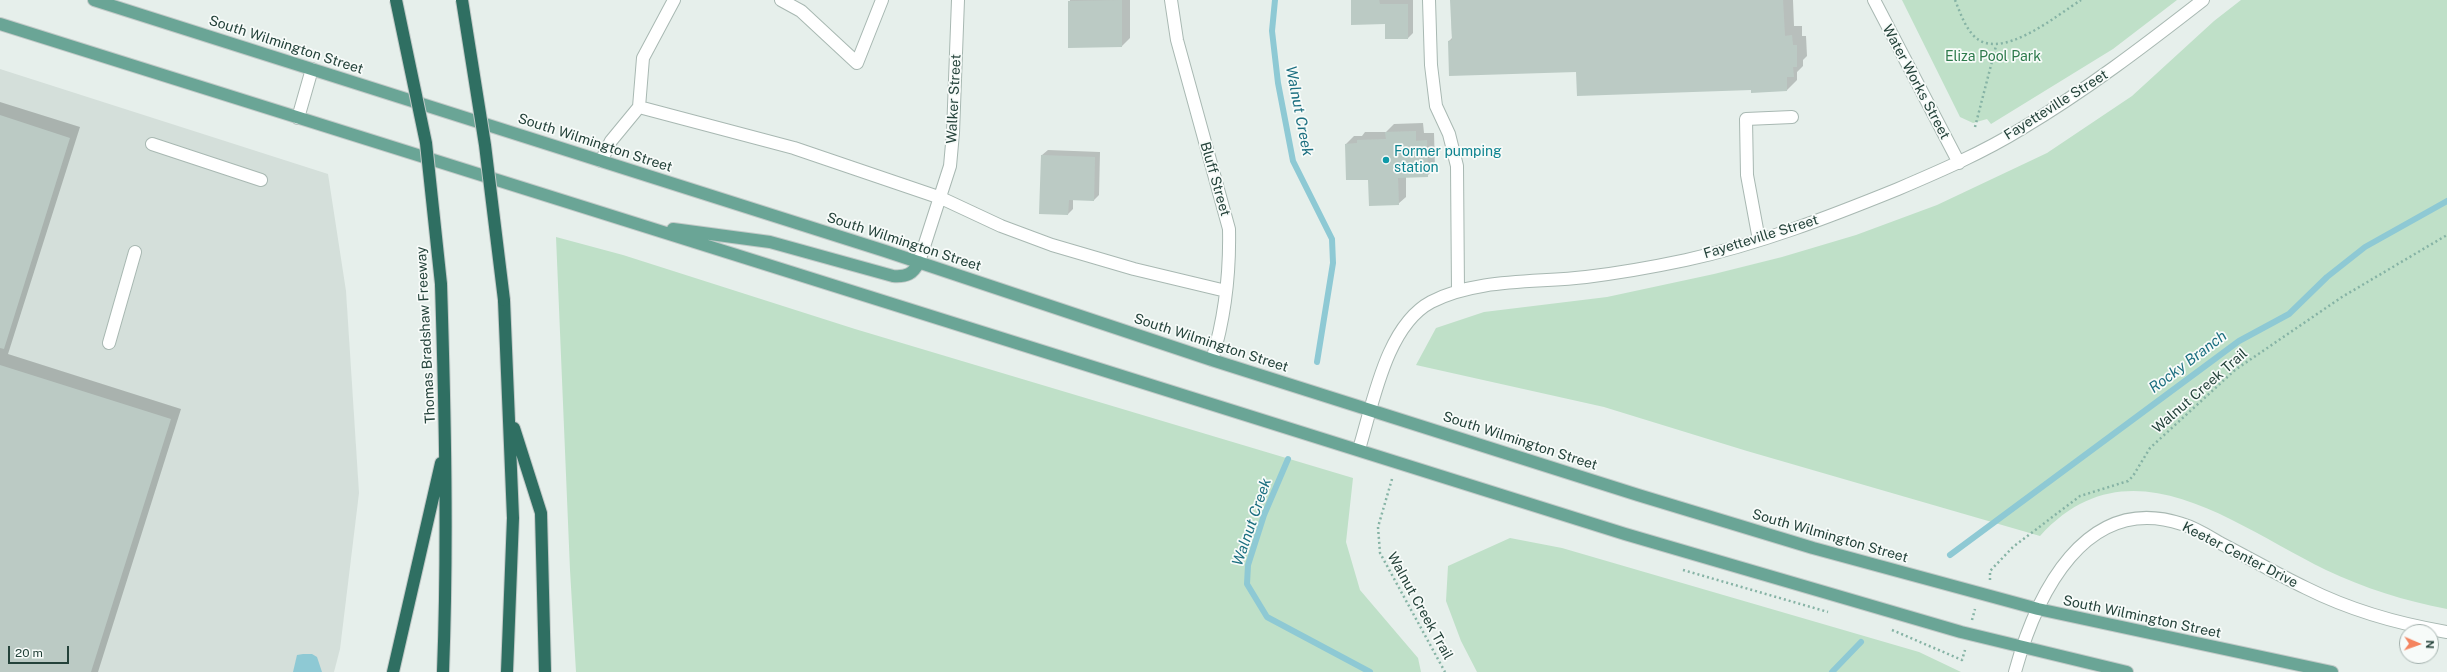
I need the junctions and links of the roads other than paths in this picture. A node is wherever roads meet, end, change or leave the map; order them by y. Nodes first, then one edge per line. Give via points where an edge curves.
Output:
1 (94, 0) edge
2 (396, 0) edge
3 (462, 0) edge
4 (674, 0) edge
5 (781, 0) edge
6 (882, 0) edge
7 (958, 0) edge
8 (1170, 0) edge
9 (1429, 0) edge
10 (1874, 0) edge
11 (2203, 0) edge
12 (0, 24) edge
13 (312, 69) junction
14 (639, 107) junction
15 (1792, 117) dead end
16 (298, 118) junction
17 (152, 144) dead end
18 (601, 161) junction
19 (1959, 163) junction
20 (262, 180) dead end
21 (941, 198) junction
22 (640, 224) junction
23 (1758, 240) junction
24 (135, 252) dead end
25 (919, 262) junction
26 (1226, 291) junction
27 (1458, 291) junction
28 (109, 343) dead end
29 (1212, 360) junction
30 (1371, 410) junction
31 (510, 414) junction
32 (446, 442) junction
33 (1359, 449) junction
34 (2038, 609) junction
35 (2447, 632) edge
36 (2022, 648) junction
37 (394, 672) edge
38 (443, 672) edge
39 (507, 672) edge
40 (545, 672) edge
41 (2015, 672) edge
42 (2127, 672) edge
43 (2332, 672) edge

1 - 13 main road, South Wilmington Street
2 - 32 highway, Thomas Bradshaw Freeway, bridge via 426,143 441,284
3 - 31 highway, bridge via 484,138 504,300
4 - 14 street via 643,58
5 - 6 street via 801,11 858,63
7 - 21 street, Walker Street via 954,133 950,166
8 - 26 street, Bluff Street via 1177,40 1229,229 1230,261
9 - 27 street via 1431,65 1436,106 1449,134 1457,166
10 - 19 street, Water Works Street
11 - 19 street, Fayetteville Street via 2089,86 2020,130
12 - 16 main road
13 - 16 street
13 - 18 main road, South Wilmington Street
14 - 18 street via 611,141
14 - 21 street via 794,148
15 - 23 street via 1746,119 1747,176
16 - 22 main road
17 - 20 street
18 - 25 main road, South Wilmington Street
19 - 23 street, Fayetteville Street via 1835,215
21 - 25 street, Walker Street
21 - 26 street via 1001,226 1066,249 1134,269
22 - 25 main road via 770,242 893,276 901,277 912,273
22 - 33 main road
23 - 27 street, Fayetteville Street via 1687,259 1594,276
24 - 28 street
25 - 29 main road, South Wilmington Street
26 - 29 street, Bluff Street via 1220,333
27 - 30 street, Fayetteville Street via 1430,303 1400,331 1391,349
29 - 30 main road, South Wilmington Street
30 - 33 street, Fayetteville Street
30 - 34 main road, South Wilmington Street via 1812,548
31 - 39 highway via 513,518
31 - 40 highway via 541,513
32 - 37 highway
32 - 38 highway, Thomas Bradshaw Freeway
33 - 36 main road via 1618,532
34 - 35 street, Keeter Center Drive via 2070,557 2086,540 2102,528 2144,517 2184,524 2306,589 2361,611
34 - 36 street, Keeter Center Drive
34 - 43 main road, South Wilmington Street
36 - 41 street, Keeter Center Drive
36 - 42 main road

